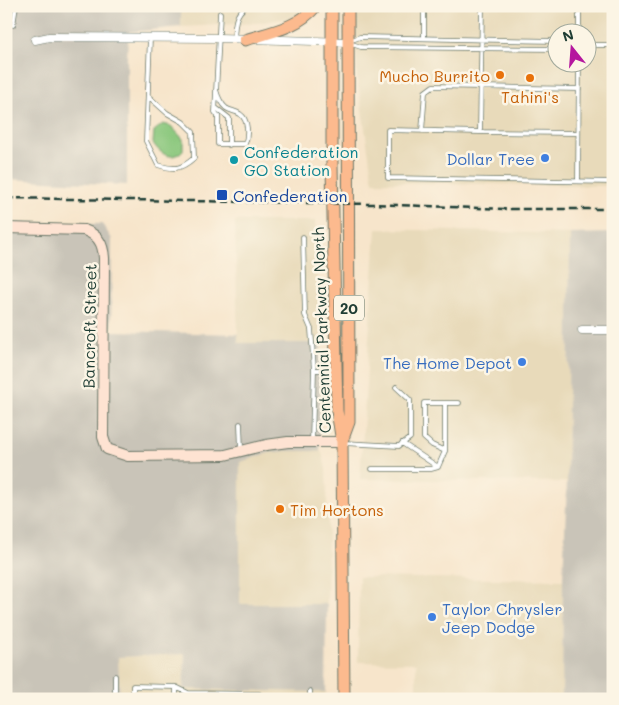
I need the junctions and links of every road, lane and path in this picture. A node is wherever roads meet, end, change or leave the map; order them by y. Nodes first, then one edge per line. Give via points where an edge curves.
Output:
1 (16, 6) edge
2 (316, 6) edge
3 (332, 6) edge
4 (348, 6) edge
5 (424, 6) edge
6 (482, 6) edge
7 (579, 6) edge
8 (245, 7) edge
9 (238, 9) edge
10 (220, 13) dead end
11 (579, 22) edge
12 (13, 25) dead end
13 (150, 37) junction
14 (219, 38) junction
15 (424, 38) junction
16 (482, 39) junction
17 (35, 40) dead end
18 (240, 40) junction
19 (546, 41) edge
20 (347, 42) junction
21 (332, 43) junction
22 (596, 45) edge
23 (613, 45) edge
24 (482, 49) junction
25 (546, 50) edge
26 (578, 72) edge
27 (482, 88) junction
28 (579, 89) junction
29 (216, 90) junction
30 (148, 96) junction
31 (216, 108) junction
32 (422, 131) junction
33 (480, 132) junction
34 (578, 133) junction
35 (229, 145) junction
36 (578, 181) junction
37 (613, 182) edge
38 (6, 228) edge
39 (303, 237) dead end
40 (582, 330) dead end
41 (613, 330) edge
42 (314, 370) junction
43 (336, 370) junction
44 (396, 386) dead end
45 (444, 403) junction
46 (459, 403) dead end
47 (240, 424) dead end
48 (312, 441) junction
49 (342, 442) junction
50 (402, 443) junction
51 (445, 451) junction
52 (241, 452) junction
53 (438, 467) junction
54 (372, 469) dead end
55 (115, 676) dead end
56 (176, 687) junction
57 (310, 692) dead end
58 (188, 693) junction
59 (115, 699) edge
60 (133, 699) edge
61 (176, 699) edge
62 (188, 699) edge
63 (259, 699) edge
64 (310, 699) edge
65 (344, 699) edge

1 - 12 lane
2 - 18 main road via 296,24
3 - 21 main road, Centennial Parkway North
4 - 20 main road, Centennial Parkway North / 20
5 - 15 lane
6 - 16 lane
7 - 11 lane
8 - 9 lane
9 - 18 lane via 236,18
10 - 14 lane
13 - 14 street
13 - 17 street via 49,37
13 - 30 lane
14 - 18 street
14 - 29 lane
15 - 16 lane
15 - 20 lane via 360,36
16 - 19 lane
16 - 24 lane
18 - 21 street
20 - 21 street
20 - 24 lane via 361,47
20 - 49 main road, Centennial Parkway North / 20 via 349,422
21 - 43 main road, Centennial Parkway North / 20
22 - 23 lane
24 - 25 lane
24 - 27 lane
26 - 28 lane
27 - 28 lane
27 - 32 lane via 433,86 425,92
27 - 33 lane
28 - 34 lane
29 - 31 lane
29 - 35 lane via 219,101 241,115 247,125 245,144
30 - 30 lane via 146,142 158,165 172,169 185,166 194,158 193,132
31 - 35 lane via 230,118
31 - 35 lane via 218,144
32 - 33 lane
32 - 36 lane via 388,130 388,178
33 - 34 lane
34 - 36 lane
36 - 37 lane
38 - 52 street, Bancroft Street via 84,230 93,233 101,243 104,258 102,437 107,449 128,456
39 - 42 lane via 305,314 311,329
40 - 41 street
42 - 43 lane
42 - 48 lane
43 - 49 main road, Centennial Parkway North / 20 via 337,422
44 - 50 lane via 410,400 410,438
45 - 46 lane
45 - 51 lane
45 - 51 lane via 424,403 424,438
47 - 52 lane
48 - 49 street
48 - 52 street via 266,445
49 - 50 lane via 398,446
49 - 65 main road, Centennial Parkway North / 20
50 - 53 lane
51 - 53 lane
53 - 54 lane
55 - 59 lane
56 - 58 lane
56 - 60 lane via 133,686
56 - 61 lane
57 - 64 lane
58 - 62 lane
58 - 63 lane via 259,694

